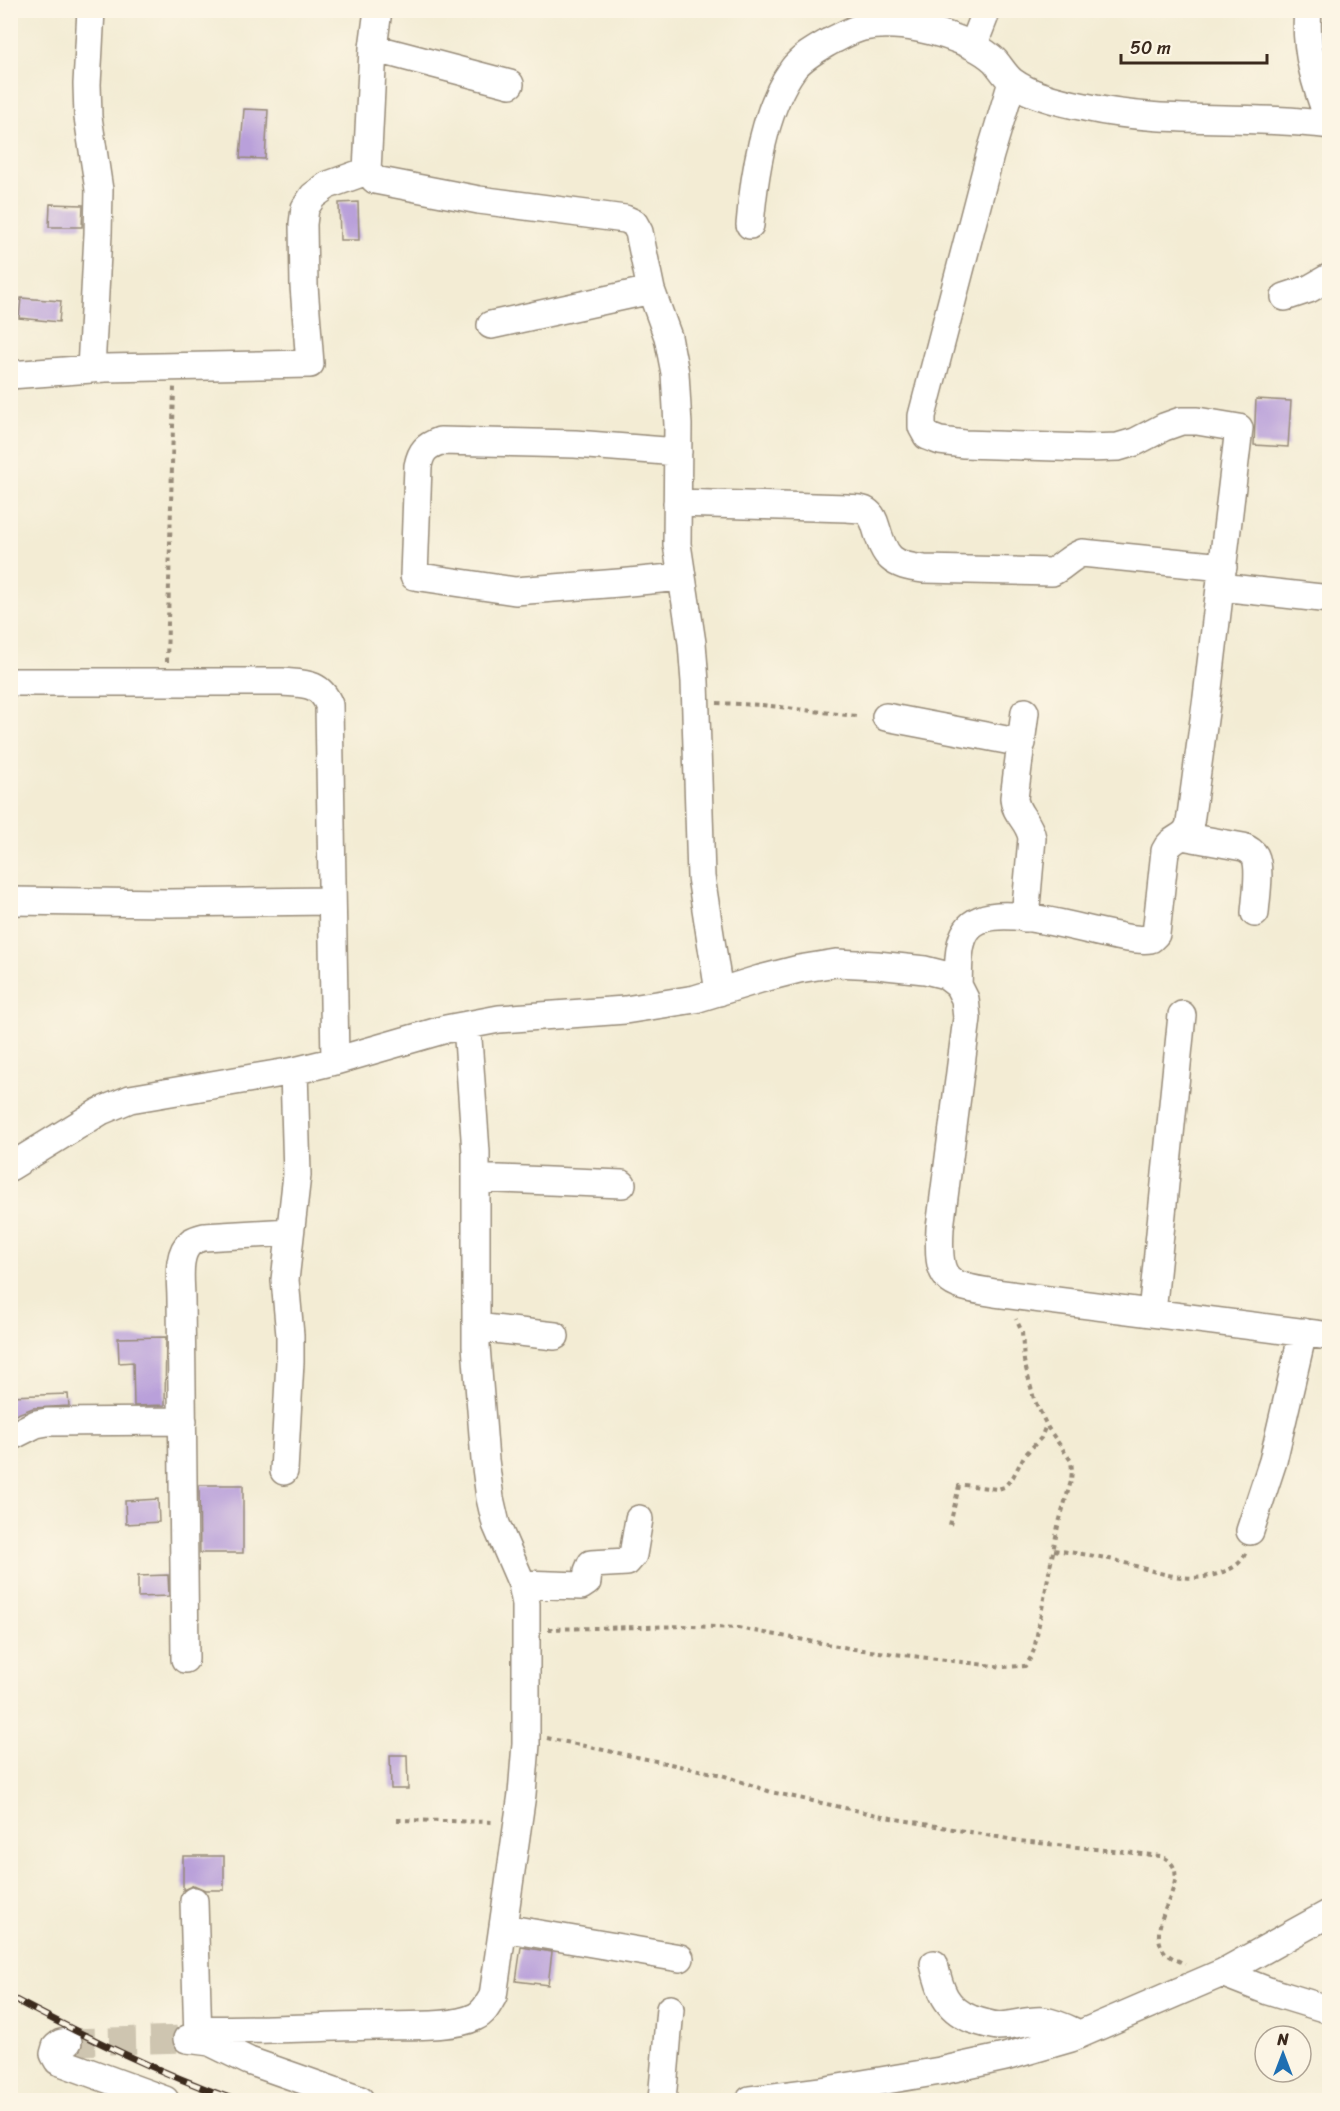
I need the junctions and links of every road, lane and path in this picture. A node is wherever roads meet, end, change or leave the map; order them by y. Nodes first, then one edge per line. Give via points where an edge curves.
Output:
1 (92, 10) edge
2 (378, 10) edge
3 (987, 10) edge
4 (1308, 10) edge
5 (864, 19) edge
6 (973, 46) junction
7 (373, 48) junction
8 (1012, 82) junction
9 (510, 84) dead end
10 (1329, 124) edge
11 (367, 171) junction
12 (750, 225) dead end
13 (1329, 277) edge
14 (651, 290) junction
15 (1285, 297) dead end
16 (491, 325) dead end
17 (174, 366) junction
18 (91, 369) junction
19 (10, 375) edge
20 (678, 452) junction
21 (677, 503) junction
22 (681, 577) junction
23 (1222, 577) junction
24 (1329, 599) edge
25 (166, 680) junction
26 (10, 682) edge
27 (695, 702) junction
28 (1025, 712) dead end
29 (856, 716) dead end
30 (886, 717) dead end
31 (1022, 743) junction
32 (1182, 836) junction
33 (10, 901) edge
34 (332, 901) junction
35 (1255, 913) dead end
36 (1025, 918) junction
37 (958, 985) junction
38 (719, 992) junction
39 (1182, 1016) dead end
40 (467, 1025) junction
41 (335, 1061) junction
42 (294, 1071) junction
43 (10, 1167) edge
44 (476, 1178) junction
45 (622, 1184) dead end
46 (290, 1232) junction
47 (1001, 1294) junction
48 (1152, 1313) junction
49 (476, 1327) junction
50 (1303, 1332) junction
51 (555, 1336) dead end
52 (1329, 1336) edge
53 (183, 1421) junction
54 (1046, 1424) junction
55 (10, 1437) edge
56 (284, 1471) dead end
57 (639, 1519) dead end
58 (950, 1525) dead end
59 (1250, 1532) joint
60 (1054, 1550) junction
61 (522, 1584) junction
62 (526, 1630) junction
63 (185, 1659) dead end
64 (526, 1735) junction
65 (397, 1820) dead end
66 (519, 1823) junction
67 (194, 1901) dead end
68 (1329, 1913) edge
69 (504, 1928) junction
70 (680, 1958) dead end
71 (934, 1964) dead end
72 (1216, 1976) junction
73 (670, 2009) dead end
74 (1329, 2010) edge
75 (1079, 2034) junction
76 (194, 2036) junction
77 (68, 2042) dead end
78 (165, 2100) edge
79 (360, 2100) edge
80 (662, 2100) edge
81 (750, 2100) edge

1 - 18 street via 88,117 99,190
2 - 7 street
3 - 6 street
4 - 10 street via 1308,51
5 - 6 street via 942,35
5 - 12 street via 806,56 790,75 761,146
6 - 8 street via 995,61
7 - 9 street
7 - 11 street
8 - 10 street via 1055,99 1119,114
8 - 23 street via 922,427 927,436 948,442 1087,448 1118,447 1181,421 1239,428
11 - 14 street via 375,180 479,200 625,219 639,232
11 - 17 street via 328,185 305,208 304,286 310,364
13 - 15 street
14 - 16 street
14 - 20 street via 668,337 675,373
17 - 18 street
17 - 25 path
18 - 19 street
20 - 21 street
20 - 22 street via 575,444 440,441 429,445 418,466 414,576 515,591
21 - 22 street
21 - 23 street via 865,510 873,517 885,553 905,567 1052,572 1082,553
22 - 27 street via 692,643
23 - 24 street
23 - 32 street via 1195,791 1188,829
25 - 26 street
25 - 34 street via 301,684 324,693 329,705
27 - 29 path
27 - 38 street via 701,877
28 - 31 street
30 - 31 street
31 - 36 street via 1014,798 1015,808 1030,827 1032,838
32 - 35 street via 1251,851 1257,865
32 - 36 street via 1169,844 1166,851 1156,934 1151,939 1131,939
33 - 34 street
34 - 41 street
36 - 37 street via 994,916 978,920 968,928 962,939
37 - 38 street via 945,975 925,970 836,963 798,969
37 - 47 street via 965,999 967,1018 939,1256 942,1270 951,1282
38 - 40 street via 625,1010
39 - 48 street
40 - 41 street
40 - 44 street
41 - 42 street
42 - 43 street via 130,1099 101,1111
42 - 46 street via 297,1175
44 - 45 street
44 - 49 street
46 - 53 street via 204,1236 191,1242 183,1252
46 - 56 street via 285,1280 290,1362
47 - 48 street
47 - 54 path via 1022,1332 1028,1379
48 - 50 street
49 - 51 street
49 - 61 street via 490,1498 496,1524
50 - 52 street
50 - 59 street via 1273,1461
53 - 55 street via 47,1422
53 - 63 street
54 - 58 path via 1041,1438 1004,1487 959,1486
54 - 60 path via 1071,1461 1072,1470
57 - 61 street via 633,1555 627,1562 591,1564 587,1582 581,1586
59 - 60 path via 1245,1556 1239,1563 1204,1578 1174,1577 1114,1560
60 - 62 path via 1034,1650 1025,1666 1017,1668 854,1649 730,1628
61 - 62 street
62 - 64 street
64 - 66 street
64 - 72 path via 722,1775 771,1792 891,1818 1036,1843 1161,1856 1170,1860 1176,1874 1161,1915 1161,1947 1167,1954
65 - 66 path
66 - 69 street
67 - 76 street
68 - 72 street
69 - 70 street
69 - 76 street via 493,1996 486,2009 475,2017 427,2024 248,2030
71 - 75 street via 945,1997 964,2016 999,2026 1043,2021
72 - 74 street
72 - 75 street
73 - 80 street
75 - 81 street via 1005,2057 940,2071
76 - 79 street via 279,2072
77 - 78 street via 56,2047 54,2055 58,2061

